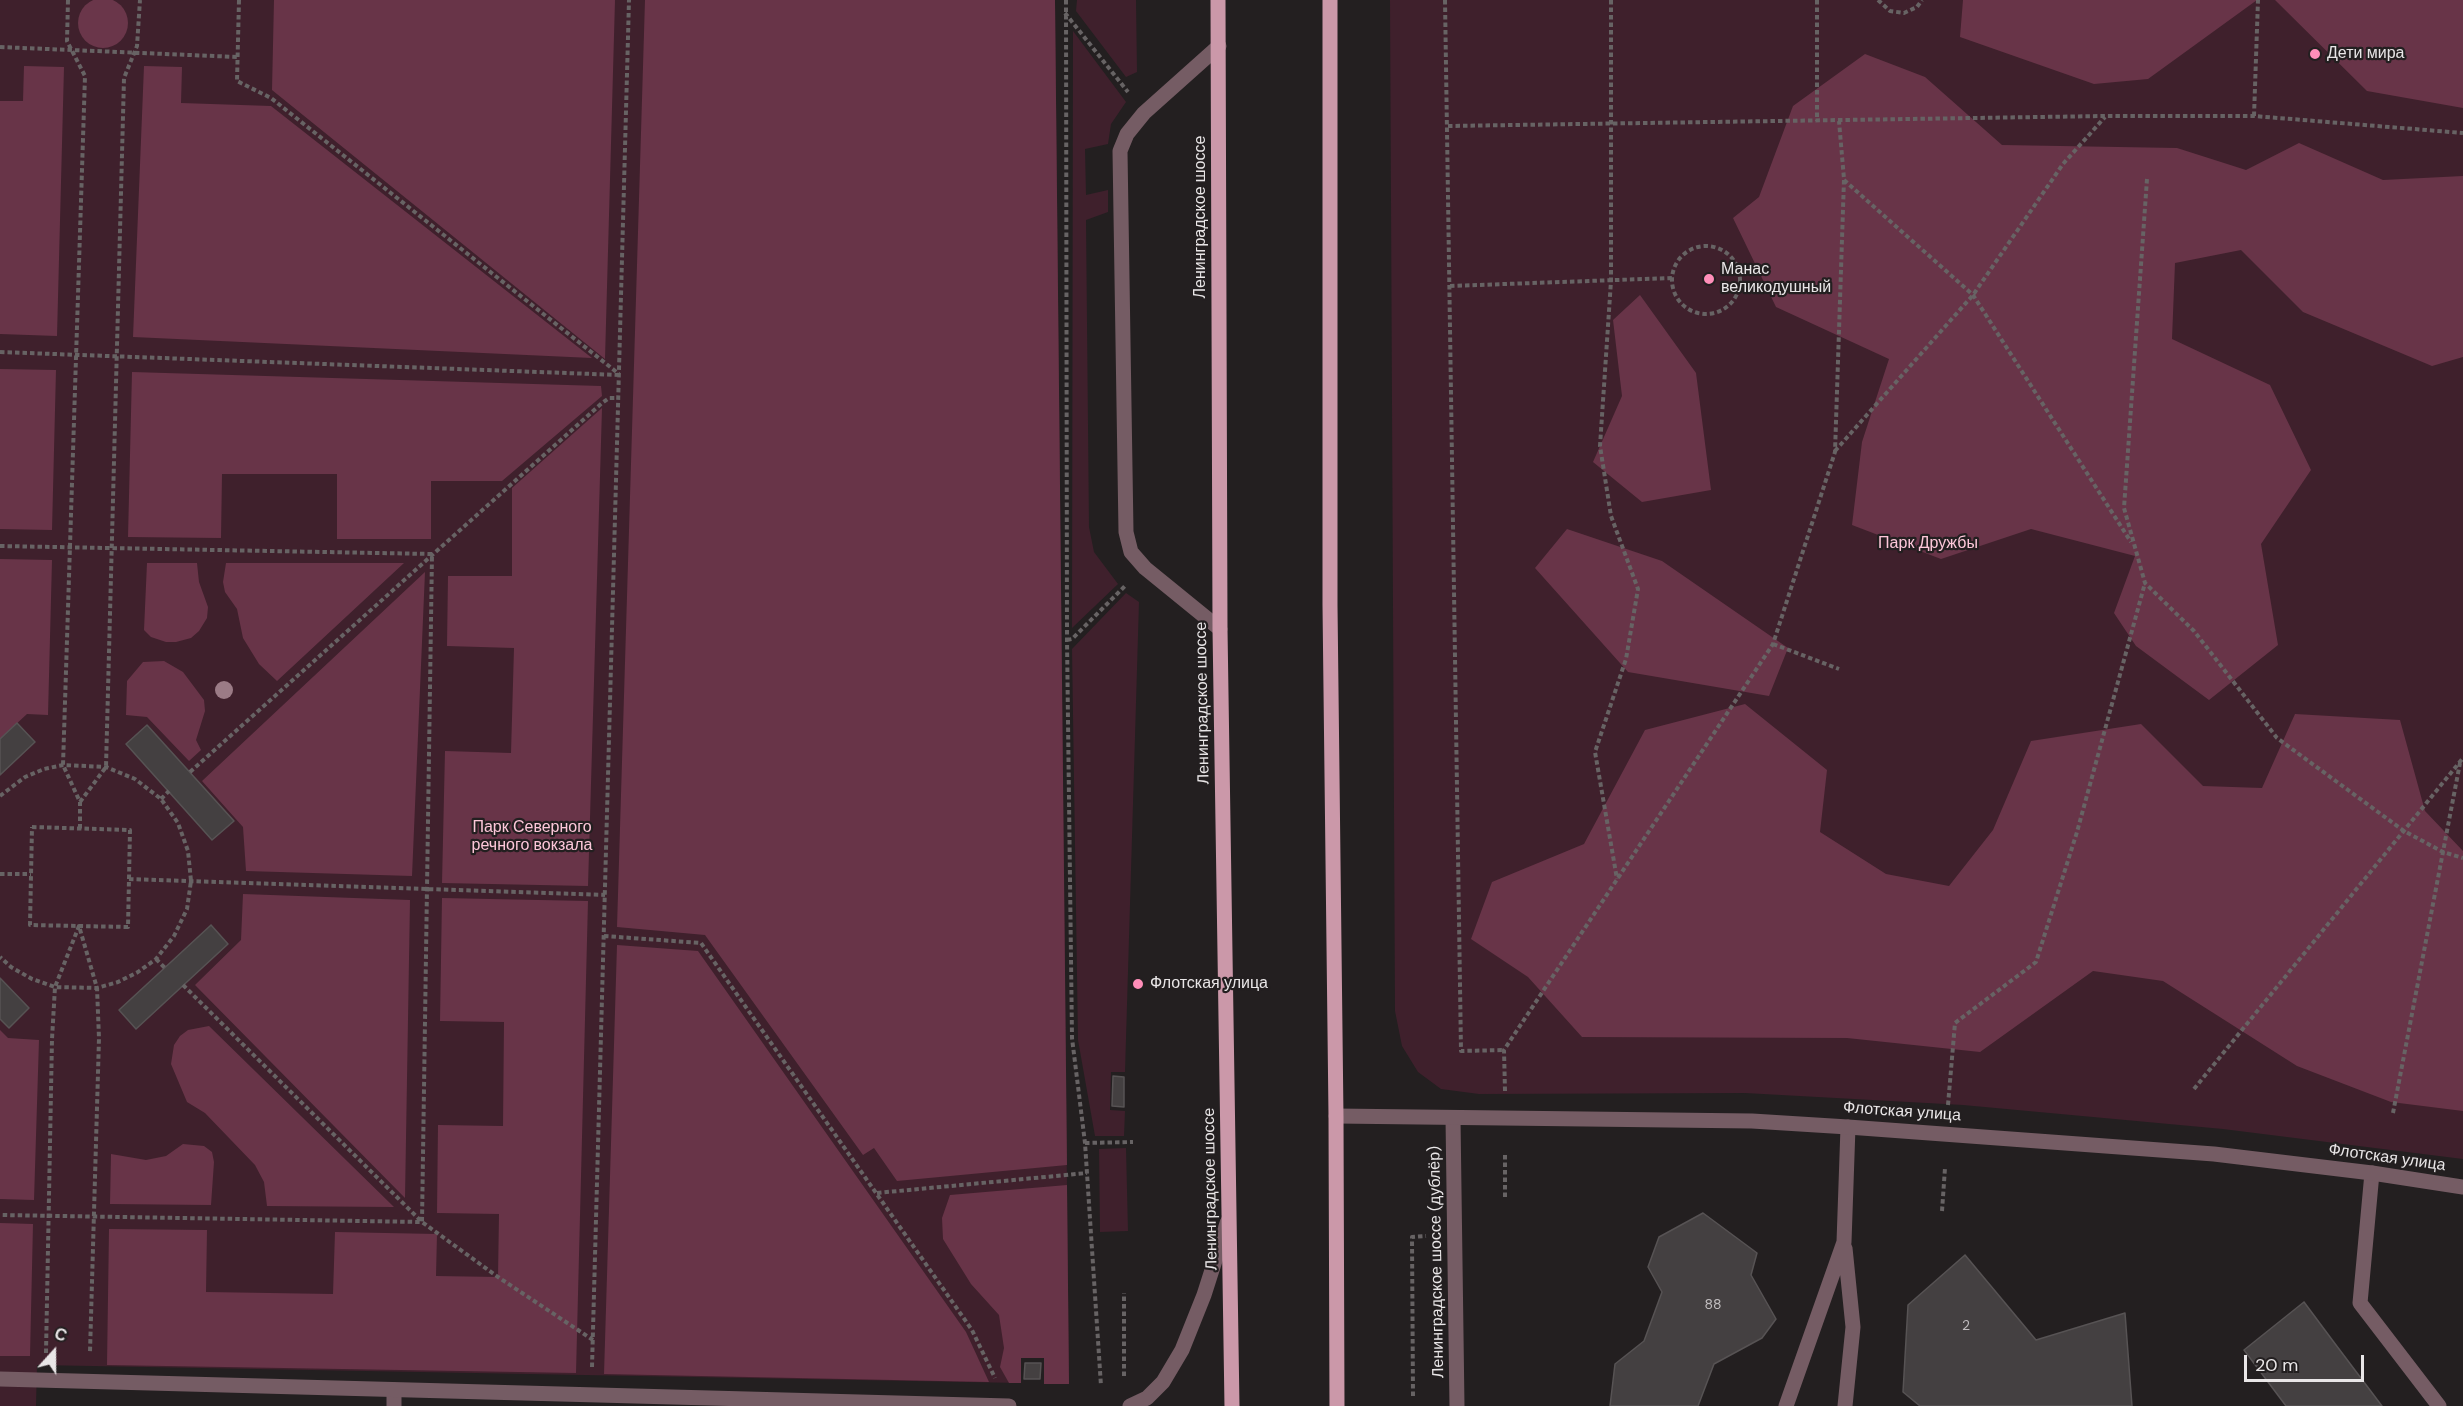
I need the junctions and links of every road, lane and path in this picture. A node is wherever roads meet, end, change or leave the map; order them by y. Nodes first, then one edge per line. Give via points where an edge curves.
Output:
1 (68, 0) edge
2 (140, 0) edge
3 (239, 0) edge
4 (629, 0) edge
5 (1066, 0) edge
6 (1218, 0) edge
7 (1330, 0) edge
8 (1445, 0) edge
9 (1611, 0) edge
10 (1817, 0) edge
11 (1878, 0) edge
12 (1922, 0) edge
13 (2258, 0) edge
14 (1064, 13) junction
15 (1218, 46) junction
16 (0, 48) edge
17 (71, 50) junction
18 (134, 53) junction
19 (237, 57) junction
20 (1144, 113) junction
21 (2105, 116) junction
22 (2253, 116) junction
23 (1839, 121) junction
24 (1817, 122) junction
25 (1611, 124) junction
26 (1448, 126) junction
27 (2463, 133) edge
28 (1844, 179) junction
29 (2147, 179) dead end
30 (1672, 279) junction
31 (1611, 281) junction
32 (1450, 286) junction
33 (1973, 294) junction
34 (0, 352) edge
35 (76, 355) junction
36 (117, 356) junction
37 (620, 375) junction
38 (618, 398) junction
39 (1835, 452) junction
40 (0, 546) edge
41 (2134, 546) junction
42 (71, 548) junction
43 (112, 548) junction
44 (432, 554) junction
45 (1145, 568) junction
46 (2145, 583) junction
47 (1220, 628) junction
48 (1067, 640) junction
49 (1773, 645) junction
50 (1839, 669) dead end
51 (2462, 759) edge
52 (63, 765) junction
53 (106, 767) junction
54 (190, 772) dead end
55 (169, 791) dead end
56 (0, 796) edge
57 (161, 799) junction
58 (80, 802) junction
59 (80, 829) junction
60 (2404, 831) junction
61 (2443, 852) junction
62 (2463, 858) edge
63 (0, 874) edge
64 (31, 874) junction
65 (129, 879) junction
66 (1617, 879) junction
67 (191, 881) junction
68 (427, 889) junction
69 (604, 895) junction
70 (79, 926) junction
71 (604, 936) junction
72 (0, 957) edge
73 (156, 959) junction
74 (165, 968) dead end
75 (183, 986) dead end
76 (55, 987) junction
77 (96, 988) junction
78 (1504, 1050) junction
79 (2194, 1089) dead end
80 (1505, 1097) dead end
81 (1948, 1104) dead end
82 (2393, 1113) dead end
83 (1336, 1116) junction
84 (1453, 1118) junction
85 (1848, 1126) junction
86 (1133, 1142) dead end
87 (1086, 1143) junction
88 (1505, 1155) dead end
89 (1945, 1168) dead end
90 (1087, 1173) junction
91 (2372, 1173) junction
92 (2463, 1187) edge
93 (877, 1193) junction
94 (1504, 1197) dead end
95 (1942, 1211) dead end
96 (0, 1215) edge
97 (47, 1216) junction
98 (95, 1217) junction
99 (1229, 1217) junction
100 (422, 1222) junction
101 (1430, 1236) dead end
102 (1844, 1242) junction
103 (1124, 1293) dead end
104 (593, 1340) junction
105 (90, 1352) dead end
106 (46, 1353) dead end
107 (592, 1374) dead end
108 (1124, 1376) dead end
109 (0, 1379) edge
110 (1101, 1386) dead end
111 (394, 1390) junction
112 (1413, 1396) dead end
113 (394, 1406) edge
114 (1008, 1406) edge
115 (1130, 1406) edge
116 (1232, 1406) edge
117 (1337, 1406) edge
118 (1457, 1406) edge
119 (1786, 1406) edge
120 (1845, 1406) edge
121 (2439, 1406) edge

1 - 17 path via 67,41
2 - 18 path
3 - 19 path
4 - 37 path
5 - 14 path
6 - 15 main road, Ленинградское шоссе
7 - 83 main road via 1330,605
8 - 26 path
9 - 25 path
10 - 24 path
11 - 12 path via 1890,11 1904,13
13 - 22 path
14 - 20 path
14 - 48 path
15 - 20 street
15 - 47 main road, Ленинградское шоссе
16 - 17 path
17 - 18 path
17 - 35 path via 85,76
18 - 19 path
18 - 36 path via 124,78
19 - 37 path via 237,81 271,98
20 - 45 street via 1127,134 1120,151 1126,532 1131,552
21 - 22 path
21 - 23 path
21 - 33 path via 2063,164
22 - 27 path
23 - 24 path
23 - 28 path
24 - 25 path
25 - 26 path
25 - 31 path
26 - 32 path
28 - 33 path
28 - 39 path
29 - 41 path via 2124,508
30 - 30 path via 1675,294 1684,306 1697,313 1712,314 1726,308 1737,296 1740,282 1737,267 1728,255 1715,247 1700,246 1676,264
30 - 31 path
31 - 32 path
31 - 66 path via 1600,446 1611,516 1638,589 1626,659 1594,753
32 - 78 path via 1461,1051
33 - 39 path
33 - 41 path
34 - 35 path
35 - 36 path
35 - 42 path
36 - 37 path
36 - 43 path
37 - 38 path
38 - 44 path via 602,403
38 - 69 path
39 - 49 path
40 - 42 path
41 - 46 path
42 - 43 path
42 - 52 path
43 - 44 path
43 - 53 path
44 - 54 path
44 - 68 path
45 - 47 street
45 - 48 path
46 - 60 path via 2194,631 2277,738
46 - 81 path via 2077,832 2036,962 1955,1023
47 - 99 main road, Ленинградское шоссе
48 - 87 path via 1072,1038
49 - 50 path
49 - 66 path
51 - 60 path
51 - 61 path
52 - 53 path
52 - 56 path via 25,777
52 - 58 path
53 - 57 path via 135,779
53 - 58 path
55 - 57 path
57 - 67 path via 185,842
58 - 59 path
59 - 64 path via 32,827
59 - 65 path via 130,830
60 - 61 path
60 - 79 path
61 - 62 path
61 - 82 path
63 - 64 path
64 - 70 path via 30,925
65 - 67 path
65 - 70 path via 128,927
66 - 78 path
67 - 68 path
67 - 73 path via 187,909 174,936
68 - 69 path
68 - 100 path
69 - 71 path
70 - 76 path
70 - 77 path
71 - 93 path via 701,943
71 - 104 path
72 - 76 path via 32,979
73 - 74 path
73 - 77 path via 118,982
75 - 100 path
76 - 77 path
76 - 97 path
77 - 98 path via 99,1038
78 - 80 path
83 - 84 street, Флотская улица
83 - 117 main road
84 - 85 street, Флотская улица via 1752,1121
84 - 118 street, Ленинградское шоссе (дублёр)
85 - 91 street, Флотская улица via 2214,1154
85 - 102 street
86 - 87 path
87 - 90 path
88 - 94 path
89 - 95 path
90 - 93 path
90 - 110 path
91 - 92 street, Флотская улица
91 - 121 street via 2360,1303
93 - 114 path via 972,1330
96 - 97 path
97 - 98 path
97 - 106 path
98 - 100 path
98 - 105 path
99 - 115 street via 1182,1350 1163,1382 1147,1398
99 - 116 main road, Ленинградское шоссе
100 - 104 path
101 - 112 path via 1412,1237
102 - 119 street
102 - 120 street via 1853,1327
103 - 108 path
104 - 107 path
109 - 111 street
111 - 113 street
111 - 114 street

